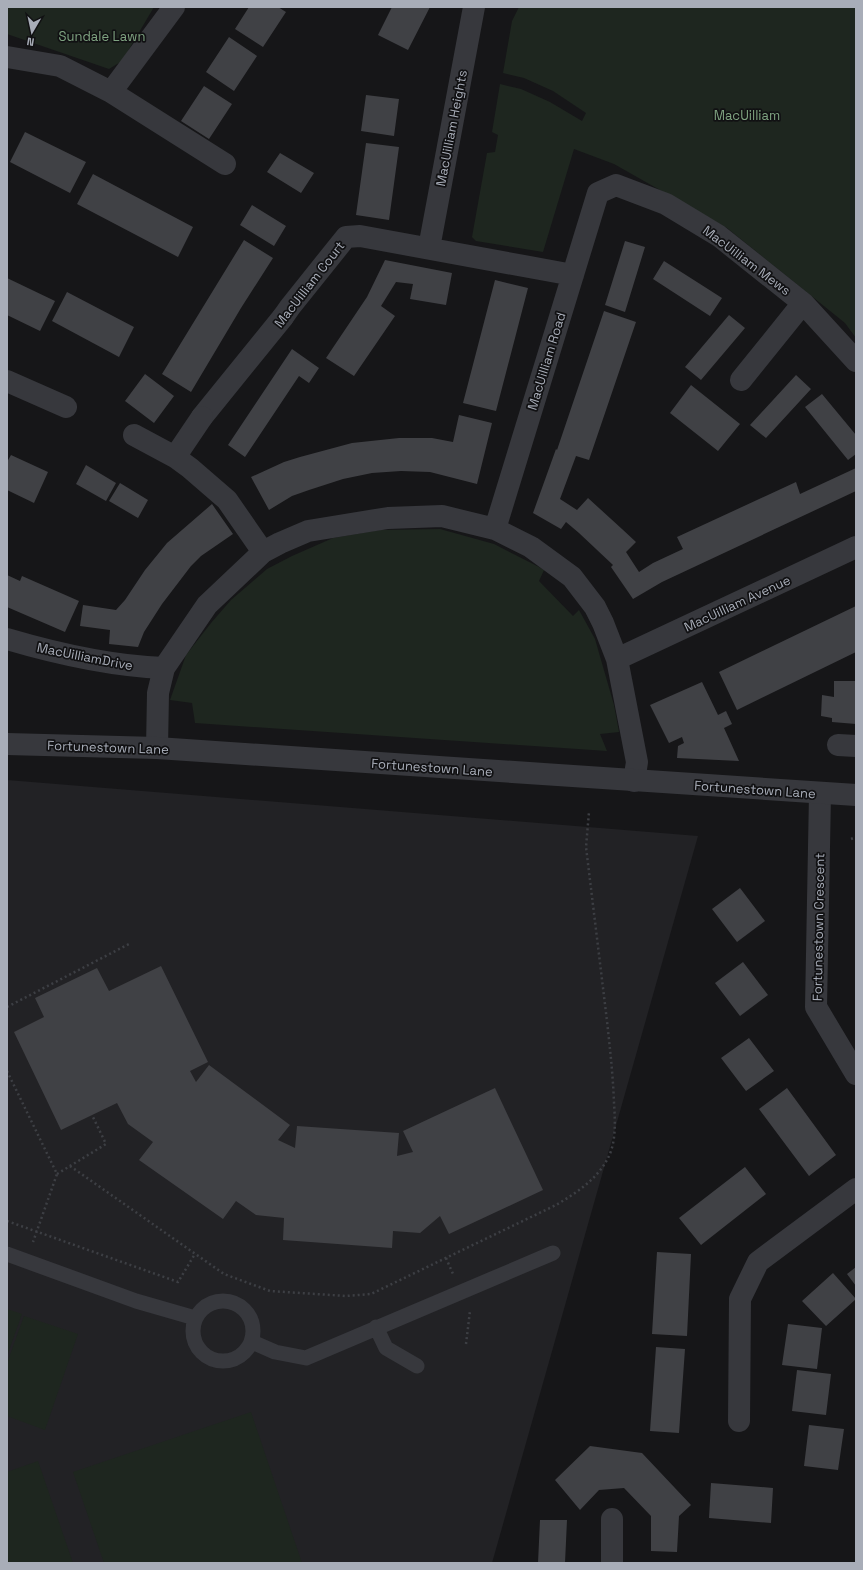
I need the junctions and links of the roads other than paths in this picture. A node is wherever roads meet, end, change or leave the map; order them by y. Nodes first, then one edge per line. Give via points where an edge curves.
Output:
1 (174, 7) edge
2 (474, 7) edge
3 (7, 57) edge
4 (111, 92) junction
5 (225, 164) dead end
6 (598, 193) joint
7 (429, 248) junction
8 (573, 275) junction
9 (803, 303) junction
10 (856, 361) edge
11 (741, 380) dead end
12 (7, 381) edge
13 (66, 407) dead end
14 (134, 434) dead end
15 (175, 457) junction
16 (495, 529) junction
17 (856, 547) edge
18 (263, 552) junction
19 (7, 639) edge
20 (617, 659) junction
21 (164, 668) junction
22 (7, 744) edge
23 (157, 748) junction
24 (634, 781) junction
25 (820, 794) junction
26 (856, 795) edge
27 (856, 1074) edge
28 (856, 1189) edge
29 (553, 1252) dead end
30 (7, 1254) edge
31 (196, 1318) junction
32 (376, 1327) junction
33 (252, 1342) junction
34 (417, 1366) dead end
35 (739, 1421) dead end
36 (612, 1519) dead end
37 (612, 1563) edge

1 - 4 street
2 - 7 street, MacUilliam Heights
3 - 4 street via 60,66
4 - 5 street
6 - 8 street, MacUilliam Road
6 - 9 street, MacUilliam Mews via 616,185 666,204 719,236
7 - 8 street, MacUilliam Court
7 - 15 street, MacUilliam Court via 360,236 346,237 202,417
8 - 16 street, MacUilliam Road
9 - 10 street, MacUilliam Mews
9 - 11 street
12 - 13 street
14 - 15 street
15 - 18 street via 227,500
16 - 18 street via 442,516 388,518 308,531
16 - 20 street via 531,547 572,577 595,606
17 - 20 street, MacUilliam Avenue
18 - 21 street via 206,605
19 - 21 street, MacUilliamDrive via 50,651 138,667
20 - 24 street via 637,762
21 - 23 street via 158,693
22 - 23 street, Fortunestown Lane
23 - 24 street, Fortunestown Lane
24 - 25 street, Fortunestown Lane
25 - 26 street, Fortunestown Lane
25 - 27 street, Fortunestown Crescent via 816,1007
28 - 35 street via 758,1262 740,1299
29 - 32 lane
30 - 31 lane via 136,1300
31 - 33 lane via 201,1310 220,1301 240,1305 248,1312 253,1322
31 - 33 lane via 193,1338 203,1354 212,1359 221,1362 231,1361 247,1351
32 - 33 lane via 306,1358 274,1352
32 - 34 lane via 386,1348
36 - 37 street

